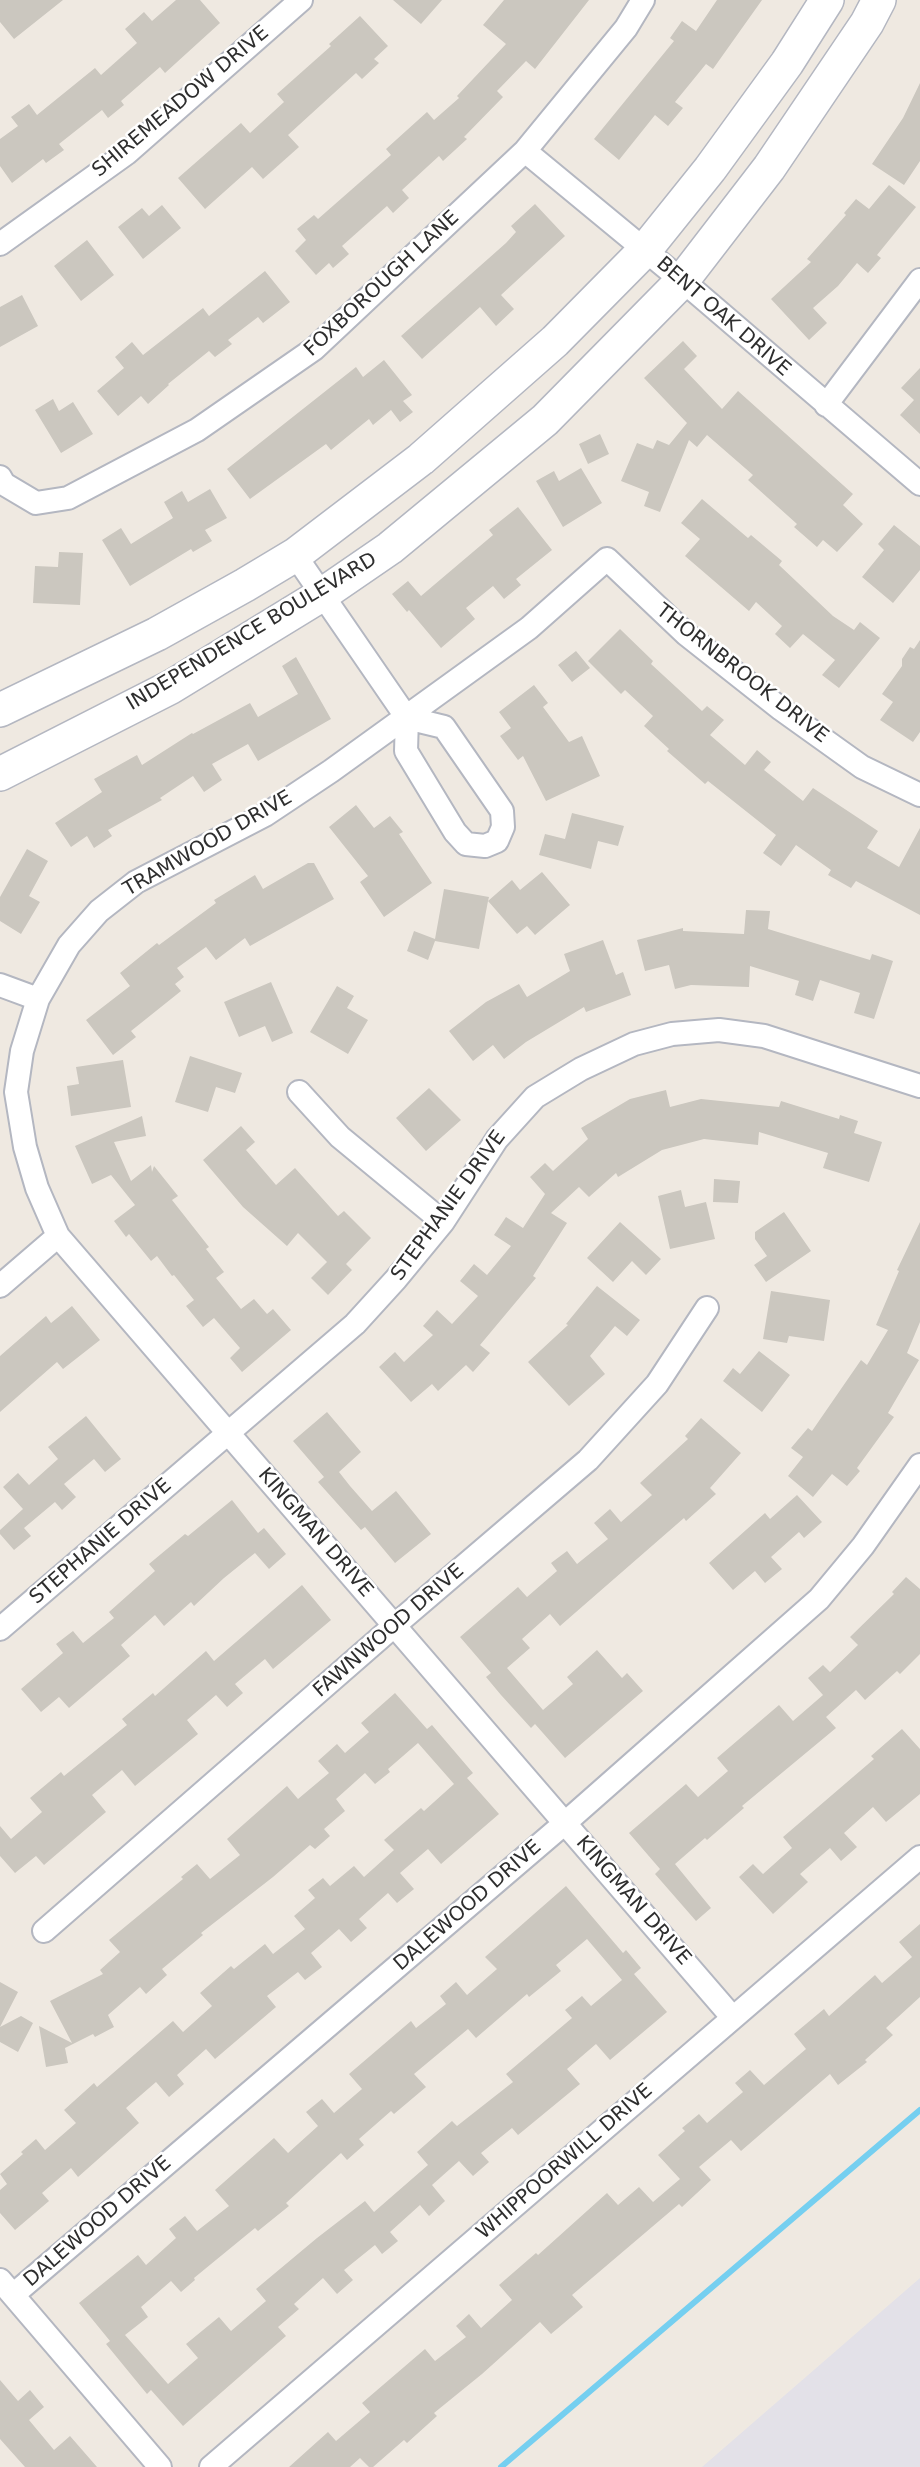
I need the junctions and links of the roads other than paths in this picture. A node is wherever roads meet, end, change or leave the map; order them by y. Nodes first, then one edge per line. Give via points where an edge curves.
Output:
1 (302, 0) edge
2 (643, 0) edge
3 (827, 0) edge
4 (879, 0) edge
5 (525, 151) junction
6 (0, 244) edge
7 (645, 250) junction
8 (920, 280) edge
9 (682, 281) junction
10 (826, 405) junction
11 (0, 477) edge
12 (920, 484) edge
13 (295, 555) junction
14 (323, 594) junction
15 (0, 710) edge
16 (407, 718) junction
17 (0, 774) edge
18 (920, 795) edge
19 (0, 985) edge
20 (38, 999) junction
21 (920, 1086) edge
22 (299, 1092) dead end
23 (443, 1222) junction
24 (58, 1236) junction
25 (0, 1286) edge
26 (707, 1308) dead end
27 (229, 1433) junction
28 (920, 1465) edge
29 (394, 1625) junction
30 (0, 1629) edge
31 (565, 1823) junction
32 (920, 1857) edge
33 (44, 1931) dead end
34 (733, 2018) junction
35 (6, 2287) edge
36 (160, 2467) edge
37 (211, 2467) edge

1 - 6 street, SHIREMEADOW DRIVE via 128,153
2 - 5 street, FOXBOROUGH LANE via 626,28
3 - 7 main road via 710,169
4 - 9 main road, INDEPENDENCE BOULEVARD via 770,168
5 - 7 street, BENT OAK DRIVE
5 - 11 street, FOXBOROUGH LANE via 314,349 197,430 68,498 36,503 4,484
7 - 9 street, BENT OAK DRIVE
7 - 13 main road via 555,341 422,459
8 - 10 street
9 - 10 street, BENT OAK DRIVE
9 - 14 main road, INDEPENDENCE BOULEVARD via 545,420 390,548
10 - 12 street, BENT OAK DRIVE
13 - 14 street
13 - 15 main road via 158,634
14 - 16 street
14 - 17 main road, INDEPENDENCE BOULEVARD via 171,687
16 - 16 street via 444,727 502,811 497,841 485,846 466,844 455,832 406,751
16 - 18 street, THORNBROOK DRIVE via 529,628 607,560 686,634 781,709 862,766
16 - 20 street, TRAMWOOD DRIVE via 265,815 136,882 99,911 69,945
19 - 20 street
20 - 24 street, KINGMAN DRIVE via 22,1051 16,1092 25,1147 37,1188
21 - 23 street, STEPHANIE DRIVE via 764,1036 719,1030 672,1034 634,1044 535,1097 497,1139
22 - 23 street via 340,1137
23 - 27 street, STEPHANIE DRIVE via 355,1324
24 - 25 street
24 - 27 street, KINGMAN DRIVE
26 - 29 street, FAWNWOOD DRIVE via 657,1384 588,1460
27 - 29 street, KINGMAN DRIVE
27 - 30 street, STEPHANIE DRIVE
28 - 31 street, DALEWOOD DRIVE via 863,1546 819,1599
29 - 31 street, KINGMAN DRIVE
29 - 33 street, FAWNWOOD DRIVE
31 - 34 street, KINGMAN DRIVE
31 - 35 street, DALEWOOD DRIVE
32 - 34 street, WHIPPOORWILL DRIVE
34 - 37 street, WHIPPOORWILL DRIVE
35 - 36 street

